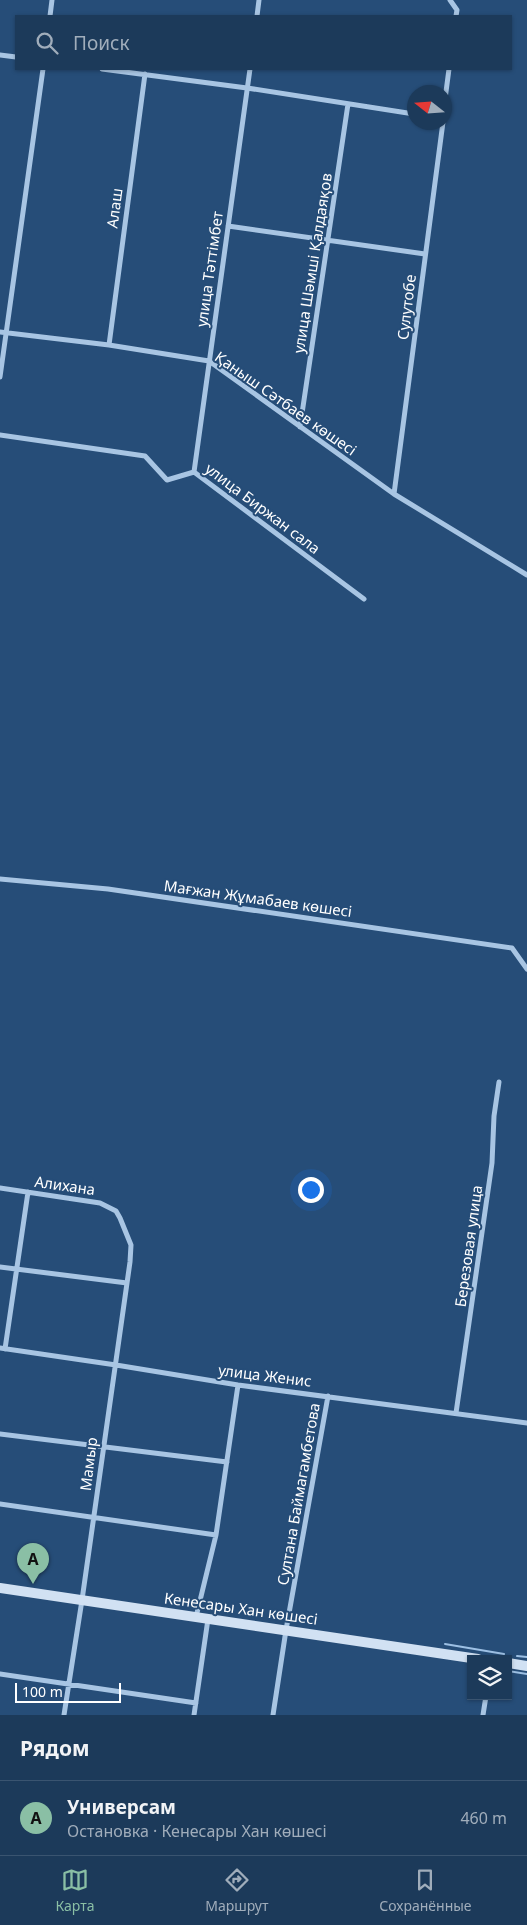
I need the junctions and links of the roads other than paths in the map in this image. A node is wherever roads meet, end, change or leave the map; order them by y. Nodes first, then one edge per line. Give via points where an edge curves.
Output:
1 (52, 0) edge
2 (259, 0) edge
3 (450, 0) edge
4 (50, 15) edge
5 (257, 15) edge
6 (456, 15) edge
7 (0, 55) edge
8 (15, 57) edge
9 (43, 70) edge
10 (110, 70) edge
11 (250, 70) edge
12 (449, 70) edge
13 (144, 74) junction
14 (447, 85) edge
15 (247, 88) junction
16 (348, 104) junction
17 (407, 113) edge
18 (441, 130) edge
19 (228, 226) junction
20 (328, 241) junction
21 (426, 254) junction
22 (3, 332) edge
23 (109, 345) junction
24 (208, 361) junction
25 (0, 377) edge
26 (300, 427) junction
27 (0, 435) edge
28 (194, 472) junction
29 (394, 494) junction
30 (527, 575) edge
31 (364, 599) dead end
32 (0, 879) edge
33 (527, 969) edge
34 (499, 1082) dead end
35 (0, 1188) edge
36 (28, 1192) junction
37 (120, 1218) joint
38 (0, 1267) edge
39 (17, 1269) junction
40 (127, 1283) junction
41 (3, 1349) edge
42 (116, 1365) junction
43 (238, 1385) junction
44 (328, 1396) junction
45 (456, 1413) junction
46 (527, 1423) edge
47 (0, 1434) edge
48 (103, 1448) junction
49 (227, 1462) junction
50 (0, 1504) edge
51 (94, 1516) junction
52 (216, 1535) junction
53 (0, 1588) edge
54 (82, 1600) junction
55 (195, 1617) junction
56 (208, 1619) junction
57 (286, 1630) junction
58 (467, 1657) edge
59 (512, 1664) edge
60 (527, 1666) edge
61 (0, 1674) edge
62 (69, 1685) junction
63 (485, 1700) edge
64 (196, 1703) junction
65 (64, 1715) edge
66 (194, 1715) edge
67 (273, 1715) edge
68 (483, 1715) edge

1 - 4 street
2 - 5 street
3 - 6 street
7 - 8 street
9 - 22 street
10 - 13 street
11 - 15 street, улица Тәттімбет
12 - 14 street
13 - 15 street
13 - 23 street, Алаш
15 - 16 street
15 - 19 street, улица Тәттімбет
16 - 17 street
16 - 20 street, улица Шәмші Қалдаяқов
18 - 21 street, Сулутобе
19 - 20 street
19 - 24 street, улица Тәттімбет
20 - 21 street
20 - 26 street, улица Шәмші Қалдаяқов
21 - 29 street, Сулутобе
22 - 23 street, Қаныш Сәтбаев көшесі
22 - 25 street
23 - 24 street, Қаныш Сәтбаев көшесі
24 - 26 street, Қаныш Сәтбаев көшесі
24 - 28 street, улица Тәттімбет
26 - 29 street, Қаныш Сәтбаев көшесі
27 - 28 street, улица Биржан сала via 145,456 167,480
28 - 31 street, улица Биржан сала
29 - 30 street, Қаныш Сәтбаев көшесі
32 - 33 street, Мағжан Жұмабаев көшесі via 108,889 512,948
34 - 45 street, Березовая улица via 492,1163
35 - 36 street, Алихана
36 - 37 street, Алихана via 100,1202 116,1211
36 - 39 street
37 - 40 street, Мамыр via 131,1245
38 - 39 street
39 - 40 street
39 - 41 street
40 - 42 street, Мамыр
41 - 42 street, улица Женис
42 - 43 street, улица Женис
42 - 48 street, Мамыр
43 - 44 street, улица Женис
43 - 49 street
44 - 45 street, улица Женис
44 - 57 street, Султана Баймагамбетова
45 - 46 street, улица Женис
47 - 48 street
48 - 49 street
48 - 51 street, Мамыр
49 - 52 street
50 - 51 street
51 - 52 street
51 - 54 street, Мамыр
52 - 55 street
53 - 54 main road, Кенесары Хан көшесі
54 - 55 main road, Кенесары Хан көшесі
54 - 62 street, Мамыр
55 - 56 main road, Кенесары Хан көшесі
56 - 57 main road, Кенесары Хан көшесі
56 - 64 street
57 - 58 main road, Кенесары Хан көшесі
57 - 67 street, Султана Баймагамбетова
59 - 60 main road
61 - 62 street
62 - 64 street
62 - 65 street, Мамыр
63 - 68 street
64 - 66 street

